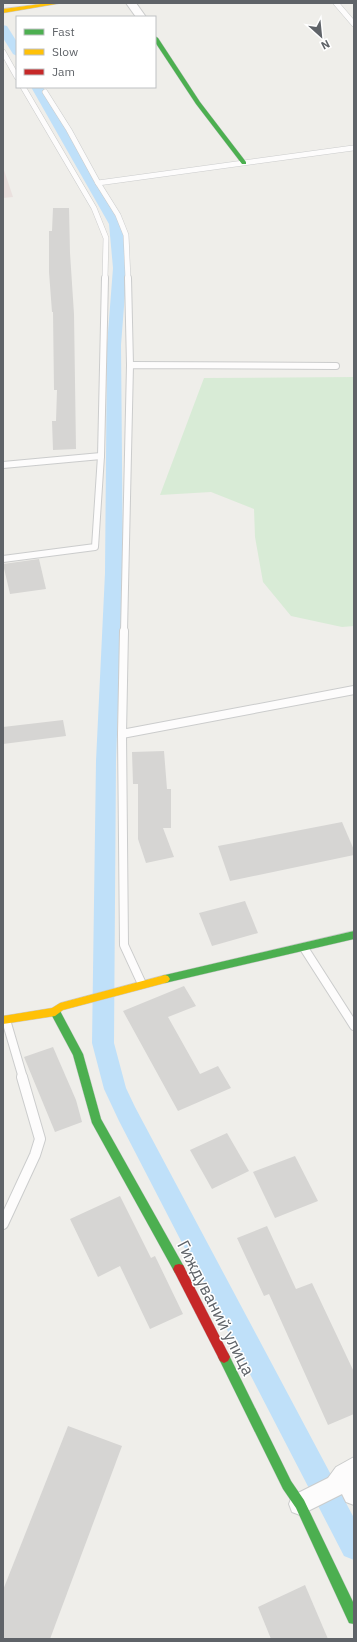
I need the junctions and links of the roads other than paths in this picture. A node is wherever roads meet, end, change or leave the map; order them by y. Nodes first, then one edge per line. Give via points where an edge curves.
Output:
1 (58, 3) edge
2 (131, 3) edge
3 (336, 3) edge
4 (3, 12) edge
5 (140, 16) edge
6 (354, 24) edge
7 (156, 40) edge
8 (3, 52) edge
9 (16, 75) edge
10 (23, 88) edge
11 (46, 92) dead end
12 (353, 148) dead end
13 (244, 163) junction
14 (98, 183) junction
15 (130, 365) junction
16 (336, 366) dead end
17 (101, 456) junction
18 (3, 465) edge
19 (3, 559) edge
20 (354, 690) edge
21 (122, 734) junction
22 (354, 935) edge
23 (303, 947) junction
24 (142, 984) junction
25 (57, 1010) junction
26 (4, 1020) edge
27 (354, 1026) edge
28 (3, 1224) edge
29 (347, 1481) edge
30 (302, 1502) junction
31 (354, 1618) edge

1 - 4 street
2 - 5 street
3 - 6 lane
7 - 13 street via 198,103
8 - 9 lane
10 - 17 lane via 94,208 106,238
11 - 14 lane
12 - 13 lane
13 - 14 lane
14 - 15 lane via 118,214 126,236
15 - 16 lane
15 - 21 lane
17 - 18 lane
17 - 19 lane via 95,547
20 - 21 lane
21 - 24 lane via 124,945
22 - 23 street
23 - 24 street
23 - 27 lane
24 - 25 street
25 - 26 street
25 - 30 street, Гиждуваний улица via 78,1054 96,1120 189,1287 287,1486
26 - 28 lane via 40,1139
29 - 30 street
30 - 31 street, Гиждуваний улица

